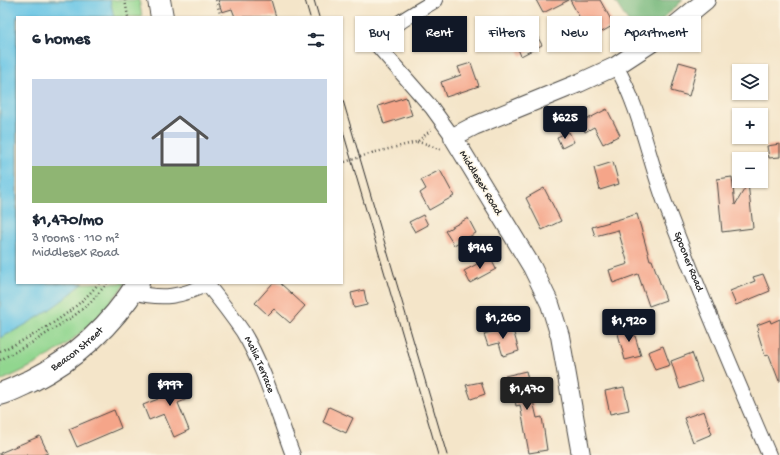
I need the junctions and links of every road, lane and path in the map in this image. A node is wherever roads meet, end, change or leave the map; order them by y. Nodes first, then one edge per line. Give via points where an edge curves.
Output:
1 (125, 0) edge
2 (159, 0) edge
3 (216, 0) edge
4 (436, 0) edge
5 (706, 0) edge
6 (128, 16) edge
7 (162, 16) edge
8 (221, 16) edge
9 (616, 66) junction
10 (433, 128) dead end
11 (417, 142) junction
12 (450, 146) junction
13 (343, 162) edge
14 (99, 284) edge
15 (106, 284) edge
16 (206, 284) edge
17 (209, 284) edge
18 (135, 287) edge
19 (0, 351) edge
20 (0, 360) edge
21 (0, 394) edge
22 (292, 455) edge
23 (581, 455) edge
24 (769, 455) edge

1 - 6 path
2 - 7 main road
3 - 8 path
4 - 12 street, Middlesex Road via 387,31 376,44 437,115
5 - 9 street via 662,36
9 - 12 street via 474,126
9 - 24 street, Spooner Road via 629,93 690,269
10 - 11 path
11 - 12 path
11 - 13 path, bridge
12 - 23 street, Middlesex Road via 532,267 550,304 560,336
14 - 19 path via 58,320
15 - 20 path via 76,315
16 - 18 street via 179,296 166,297 144,295
17 - 22 street, Malia Terrace via 243,333 262,371
18 - 21 main road, Beacon Street via 112,320 79,351 38,377

